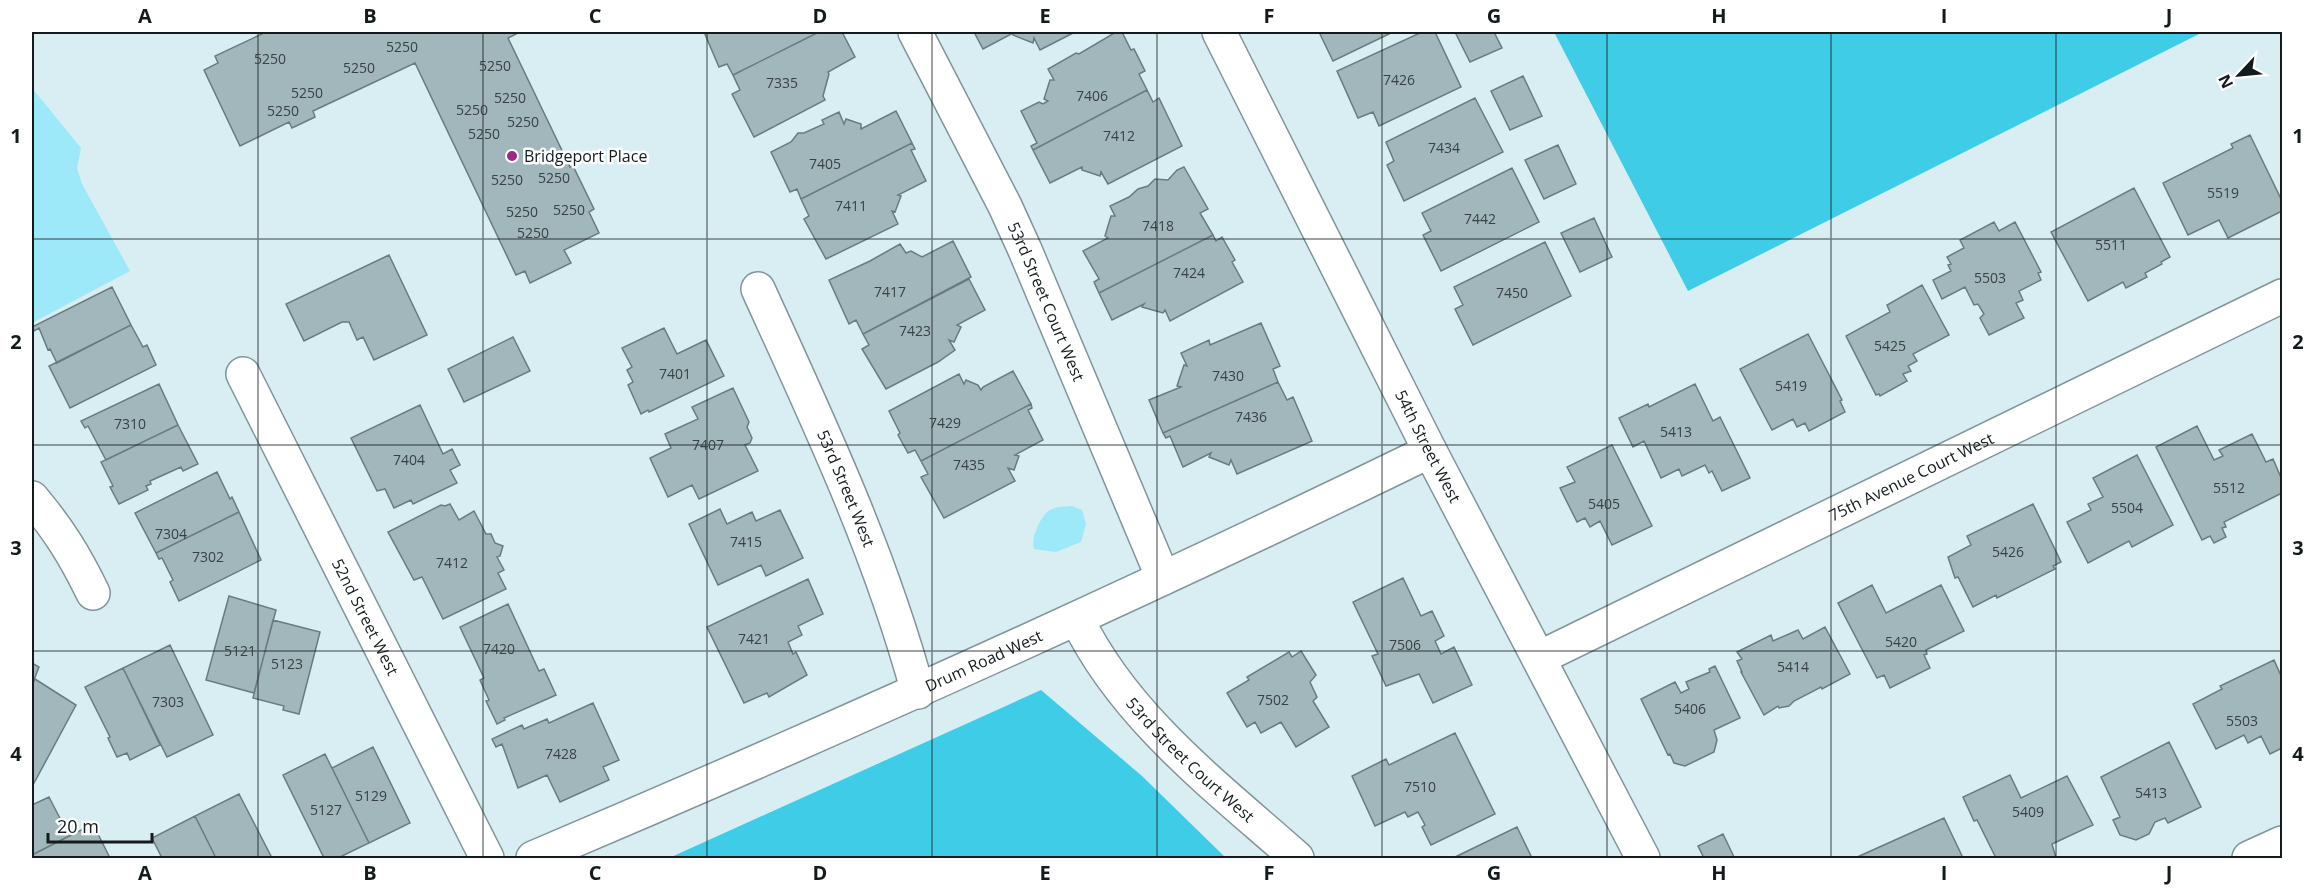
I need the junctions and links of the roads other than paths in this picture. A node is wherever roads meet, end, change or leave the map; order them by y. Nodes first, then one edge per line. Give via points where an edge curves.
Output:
1 (915, 32) edge
2 (1219, 32) edge
3 (758, 289) dead end
4 (2283, 296) edge
5 (243, 374) dead end
6 (1430, 451) junction
7 (32, 498) edge
8 (1163, 578) junction
9 (93, 593) dead end
10 (1077, 619) junction
11 (1539, 658) junction
12 (918, 692) junction
13 (2283, 843) edge
14 (487, 858) edge
15 (533, 858) edge
16 (1297, 858) edge
17 (1643, 858) edge
18 (2249, 858) edge

1 - 8 street, 53rd Street Court West via 1025,250
2 - 6 street, 54th Street West
3 - 12 street, 53rd Street West via 852,499 897,619
4 - 11 street, 75th Avenue Court West
5 - 14 street, 52nd Street West
6 - 8 street, Drum Road West
6 - 11 street, 54th Street West
7 - 9 street via 55,525
8 - 10 street, Drum Road West
10 - 12 street, Drum Road West
10 - 16 street, 53rd Street Court West via 1108,674 1142,715
11 - 17 street, 54th Street West
12 - 15 street, Drum Road West
13 - 18 street

